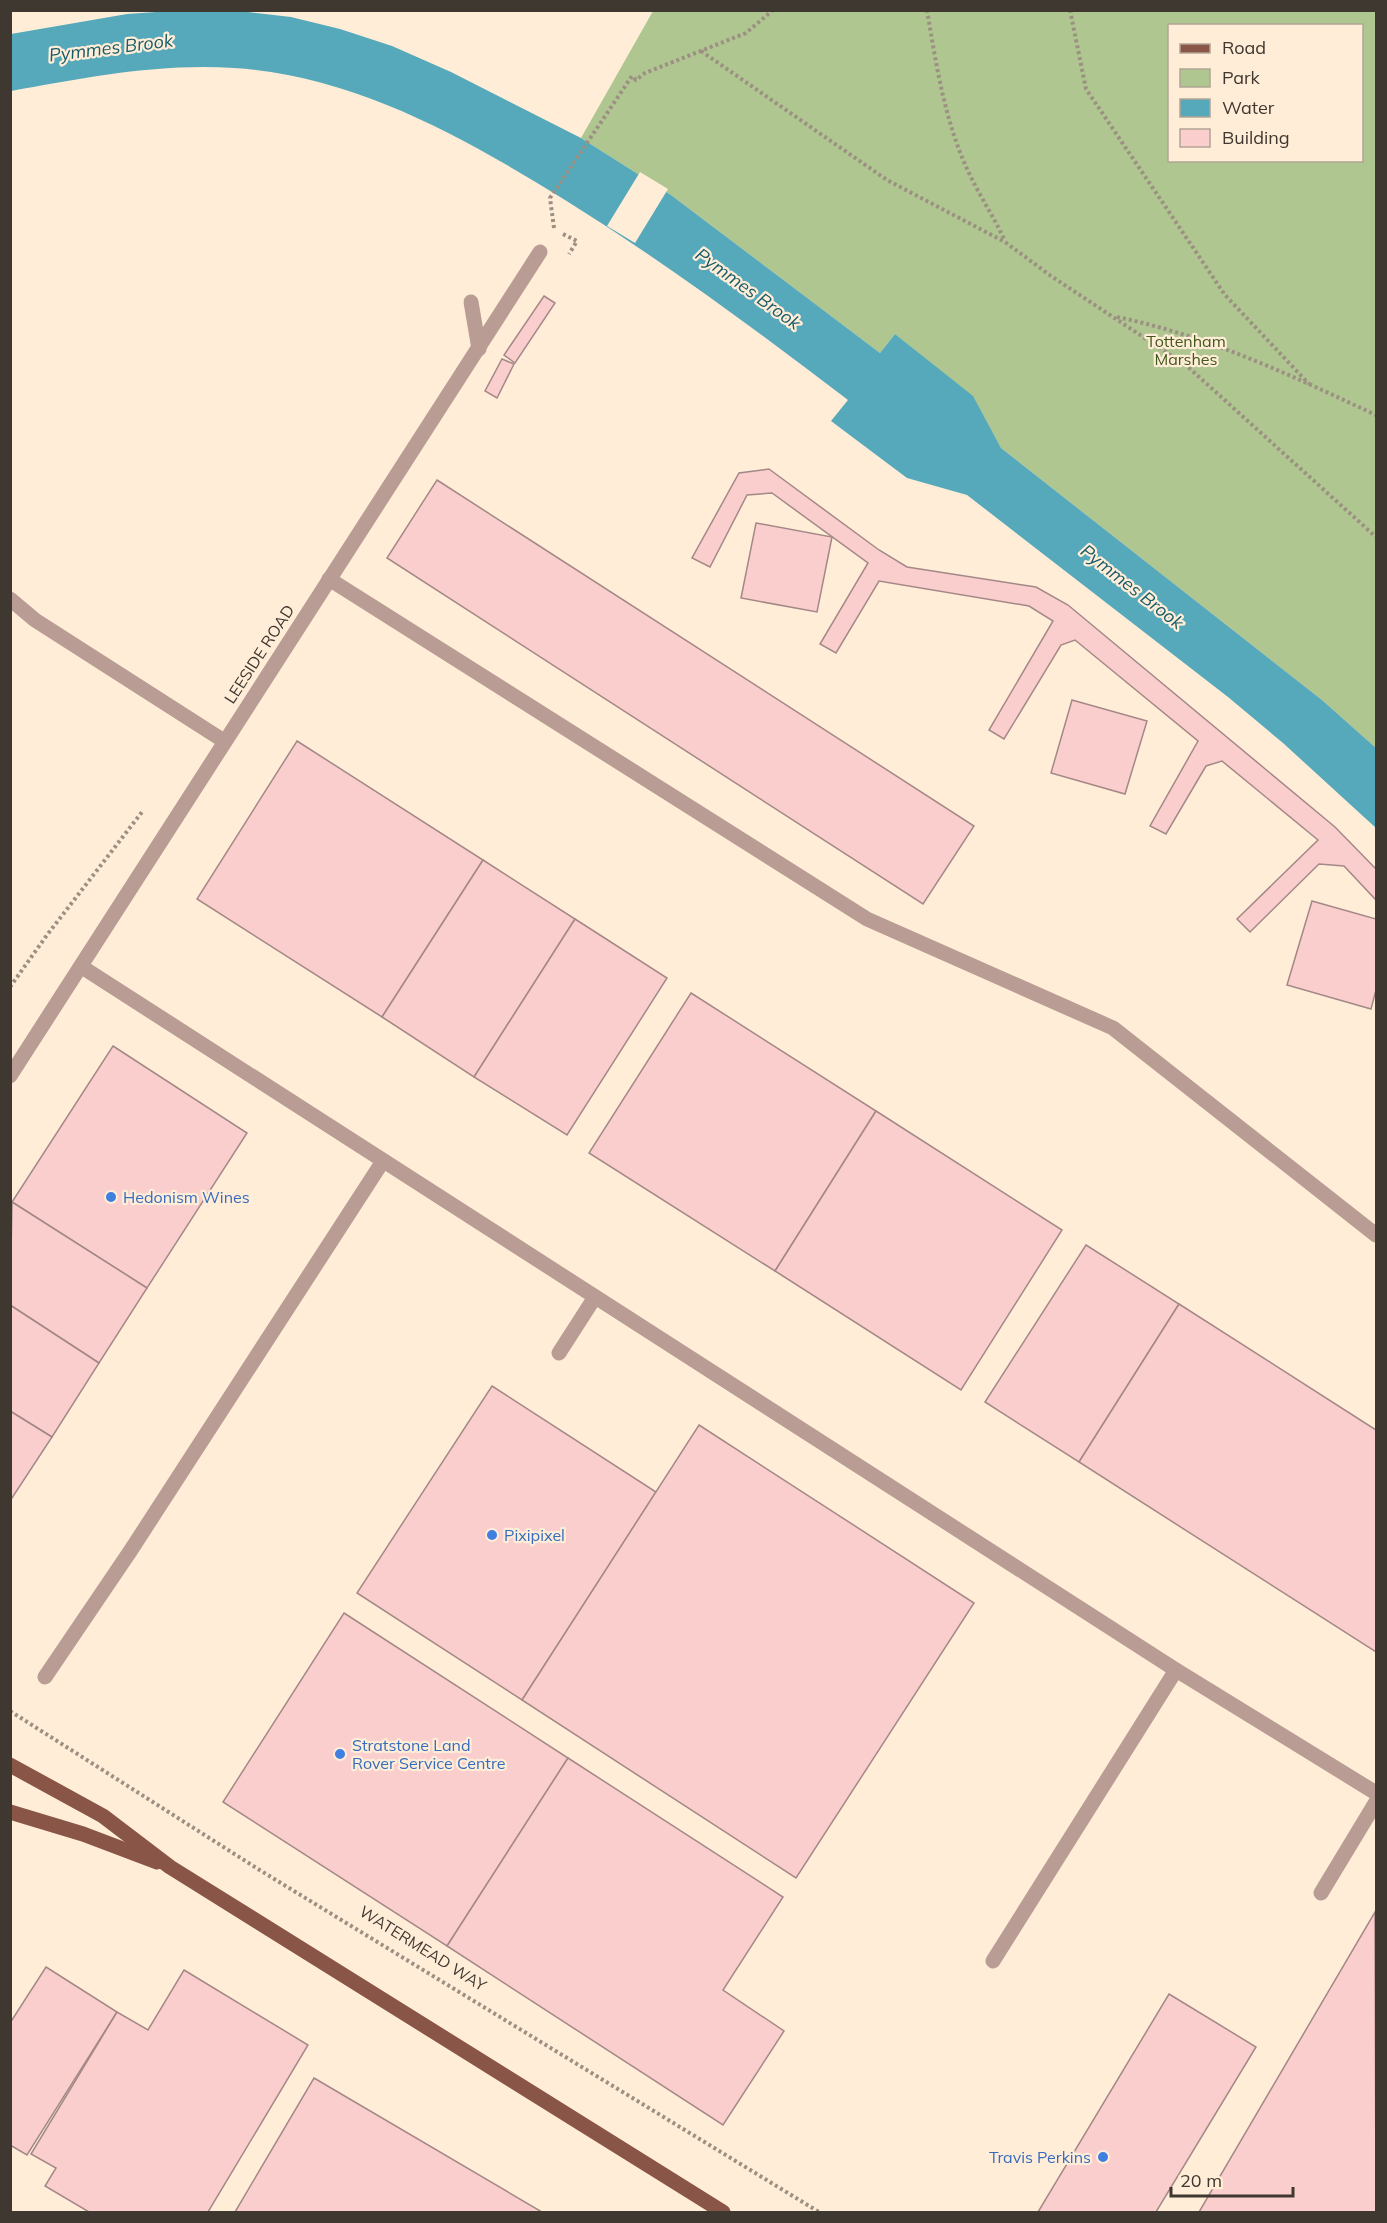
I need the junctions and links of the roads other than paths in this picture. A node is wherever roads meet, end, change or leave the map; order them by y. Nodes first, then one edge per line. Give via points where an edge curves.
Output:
1 (540, 252) dead end
2 (471, 302) dead end
3 (478, 349) junction
4 (329, 579) junction
5 (10, 599) edge
6 (224, 741) junction
7 (82, 967) junction
8 (10, 1076) edge
9 (383, 1161) junction
10 (1377, 1235) edge
11 (595, 1297) junction
12 (559, 1353) dead end
13 (1176, 1670) junction
14 (45, 1677) dead end
15 (10, 1765) edge
16 (1377, 1793) edge
17 (1377, 1802) edge
18 (10, 1812) edge
19 (171, 1867) junction
20 (1321, 1893) dead end
21 (993, 1961) dead end
22 (723, 2212) edge

1 - 3 street, LEESIDE ROAD
2 - 3 street
3 - 4 street, LEESIDE ROAD
4 - 6 street, LEESIDE ROAD
4 - 10 street via 867,919 1113,1028
5 - 6 street via 35,620
6 - 7 street, LEESIDE ROAD
7 - 8 street, LEESIDE ROAD
7 - 9 street
9 - 11 street
9 - 14 street
11 - 12 street
11 - 13 street
13 - 16 street
13 - 21 street
15 - 19 main road via 103,1816
17 - 20 street
18 - 19 main road
19 - 22 main road

